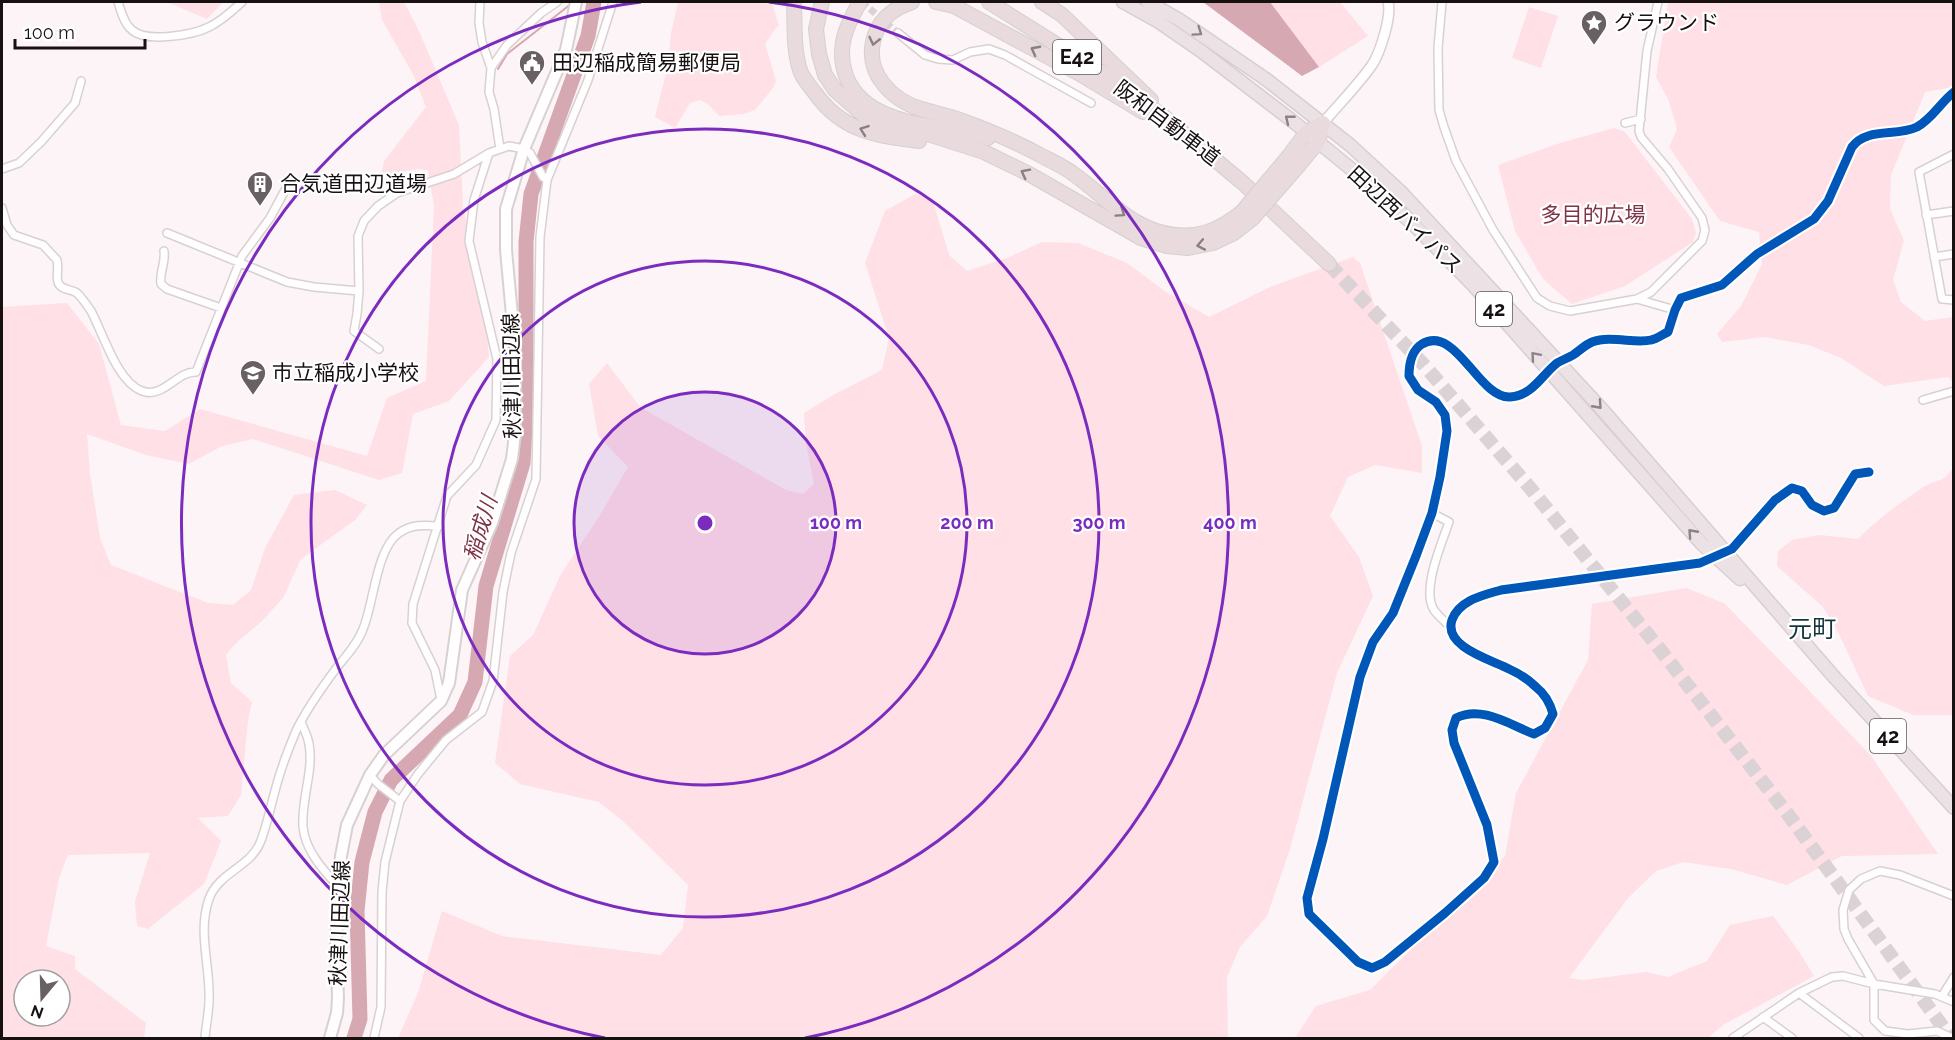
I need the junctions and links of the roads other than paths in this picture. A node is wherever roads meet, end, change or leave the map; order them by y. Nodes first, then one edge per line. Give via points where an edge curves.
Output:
1 (118, 2) edge
2 (242, 2) edge
3 (480, 2) edge
4 (557, 2) edge
5 (576, 2) edge
6 (613, 2) edge
7 (794, 2) edge
8 (822, 2) edge
9 (860, 2) edge
10 (912, 2) edge
11 (936, 2) edge
12 (989, 2) edge
13 (1042, 2) edge
14 (1123, 2) edge
15 (1148, 2) edge
16 (1389, 2) edge
17 (1442, 2) edge
18 (1658, 2) edge
19 (898, 33) tunnel mouth
20 (491, 68) junction
21 (81, 81) dead end
22 (1953, 92) edge
23 (1091, 103) dead end
24 (1162, 116) junction
25 (1641, 119) junction
26 (1323, 123) junction
27 (1639, 131) junction
28 (1306, 133) junction
29 (1318, 142) junction
30 (963, 146) junction
31 (500, 149) junction
32 (527, 151) junction
33 (489, 153) junction
34 (1953, 154) edge
35 (1294, 160) junction
36 (2, 169) edge
37 (545, 178) junction
38 (290, 180) dead end
39 (1243, 183) junction
40 (1096, 193) junction
41 (2, 208) edge
42 (1953, 211) edge
43 (1247, 215) junction
44 (1926, 215) junction
45 (167, 233) dead end
46 (164, 251) dead end
47 (1953, 254) edge
48 (1934, 256) junction
49 (240, 262) junction
50 (1329, 264) tunnel mouth
51 (359, 291) junction
52 (1637, 299) junction
53 (1953, 300) edge
54 (221, 308) junction
55 (1675, 310) junction
56 (379, 349) dead end
57 (1553, 367) junction
58 (1953, 391) edge
59 (1923, 400) dead end
60 (1869, 472) dead end
61 (1432, 513) junction
62 (439, 526) junction
63 (1732, 549) dead end
64 (1700, 562) tunnel mouth
65 (1451, 627) junction
66 (441, 701) junction
67 (301, 722) junction
68 (374, 780) junction
69 (397, 799) junction
70 (1953, 808) edge
71 (338, 886) junction
72 (1953, 896) edge
73 (1953, 977) edge
74 (1874, 984) junction
75 (1799, 993) junction
76 (1942, 996) junction
77 (1953, 1002) edge
78 (1763, 1017) junction
79 (205, 1038) edge
80 (330, 1038) edge
81 (374, 1038) edge
82 (1733, 1038) edge
83 (1792, 1038) edge
84 (1859, 1038) edge
85 (1952, 1038) edge

1 - 2 street via 130,29 151,37 210,27
3 - 20 street via 482,42
4 - 20 street via 507,45
5 - 32 main road, 秋津川田辺線 via 566,50
6 - 37 street via 588,80
30 -> 7 highway via 893,138 843,122 823,104 800,72
8 - 30 highway via 816,29 819,54 825,75 835,90 867,118
9 - 40 highway via 841,45 848,81 860,98 877,111 900,119 1000,142
10 -> 40 highway via 889,13 877,30 871,54 881,83 918,109 950,116 1008,138 1075,174
39 -> 11 highway via 1141,111 1080,74 954,6
12 - 24 highway, 阪和自動車道 / E42
13 - 24 highway via 1062,15 1148,96
28 -> 14 highway, 田辺西バイパス / 42 via 1201,51
15 -> 26 highway, 田辺西バイパス / 42 via 1267,80
16 - 26 street via 1386,28 1373,63
17 - 52 street via 1438,59 1439,110 1444,127 1456,161 1493,230 1537,298 1570,311
18 - 25 street via 1647,51
19 - 23 street via 938,59 953,60 989,49
20 - 31 street via 489,92
21 - 36 street via 75,103 41,142 19,163
22 - 55 street via 1927,121 1914,129 1857,140 1828,201 1814,219 1757,254 1722,285 1681,298
24 - 39 highway, 阪和自動車道 / E42
25 - 27 street
25 - 27 street via 1625,123
26 - 28 highway
26 - 29 highway
26 - 57 highway, 田辺西バイパス / 42 via 1402,193 1477,272
27 - 52 street via 1702,218 1705,230 1702,241 1651,292
28 - 29 highway, 田辺西バイパス / 42
28 - 35 highway
29 - 35 highway
57 -> 29 highway, 田辺西バイパス / 42 via 1414,226
43 -> 30 highway via 1234,233 1213,243 1188,248 1167,246 1141,238 1029,174
31 - 32 street via 509,146
31 - 33 street
32 - 37 street
32 - 66 main road, 秋津川田辺線 via 506,208 515,348 512,459 492,523 462,590 449,683
33 - 51 street via 454,174 397,194 378,206 364,221 358,236
33 - 62 street via 474,200 469,241 497,359 496,420 476,465 447,496
34 - 44 street via 1919,172
35 - 43 highway, bridge
37 - 69 street via 540,237 536,479 511,553 493,681 482,712 446,740
38 - 49 street
39 - 50 highway, 阪和自動車道 / E42
40 -> 43 highway via 1141,225 1176,236 1215,231
41 - 54 street via 14,235 43,245 57,260 61,287 79,295 123,375 142,391 155,392 189,372 196,372
42 - 44 street
44 - 48 street
45 - 49 street
46 - 54 street via 161,284
47 - 48 street
48 - 53 street via 1942,299
49 - 51 street via 287,282
49 - 54 street
51 - 56 street via 354,331
52 - 55 street
55 - 57 street via 1668,332 1651,340 1592,342
57 - 61 street via 1532,389 1507,397 1494,392 1443,343 1429,341 1413,353 1409,376 1418,390 1436,402 1447,431
57 - 70 highway, 田辺西バイパス / 42 via 1600,407
58 - 59 street
60 - 63 street via 1855,474 1834,508 1824,511 1812,505 1802,491 1792,488 1775,500
61 - 65 street via 1449,522 1429,593 1433,609
61 - 65 street via 1393,613 1372,642 1360,676 1307,898 1309,914 1358,962 1372,968 1385,963 1445,913 1484,878 1494,862 1487,825 1454,743 1452,730 1456,718 1477,713 1534,734 1545,728 1552,714 1547,698 1536,686 1461,646
62 - 66 street via 413,604 412,623 435,670
62 - 67 street via 417,525 399,533 387,548 362,632
64 - 65 street via 1501,590 1467,603 1454,615
66 - 68 main road, 秋津川田辺線 via 384,755
67 - 71 street via 309,744 303,829 322,869
67 - 79 street via 274,792 260,845 215,886 209,898 204,937 210,994
68 - 69 street
68 - 71 main road, 秋津川田辺線 via 347,825
69 - 81 street via 382,892 381,1007
71 - 80 main road, 秋津川田辺線 via 338,998
72 - 74 street via 1900,875 1880,872 1854,885 1845,901 1844,929
73 - 76 street
74 - 75 street via 1832,976
74 - 76 street
74 - 85 street via 1874,1020 1885,1031 1908,1034 1937,1030
75 - 78 street
75 - 84 street
76 - 77 street
78 - 82 street
78 - 83 street

